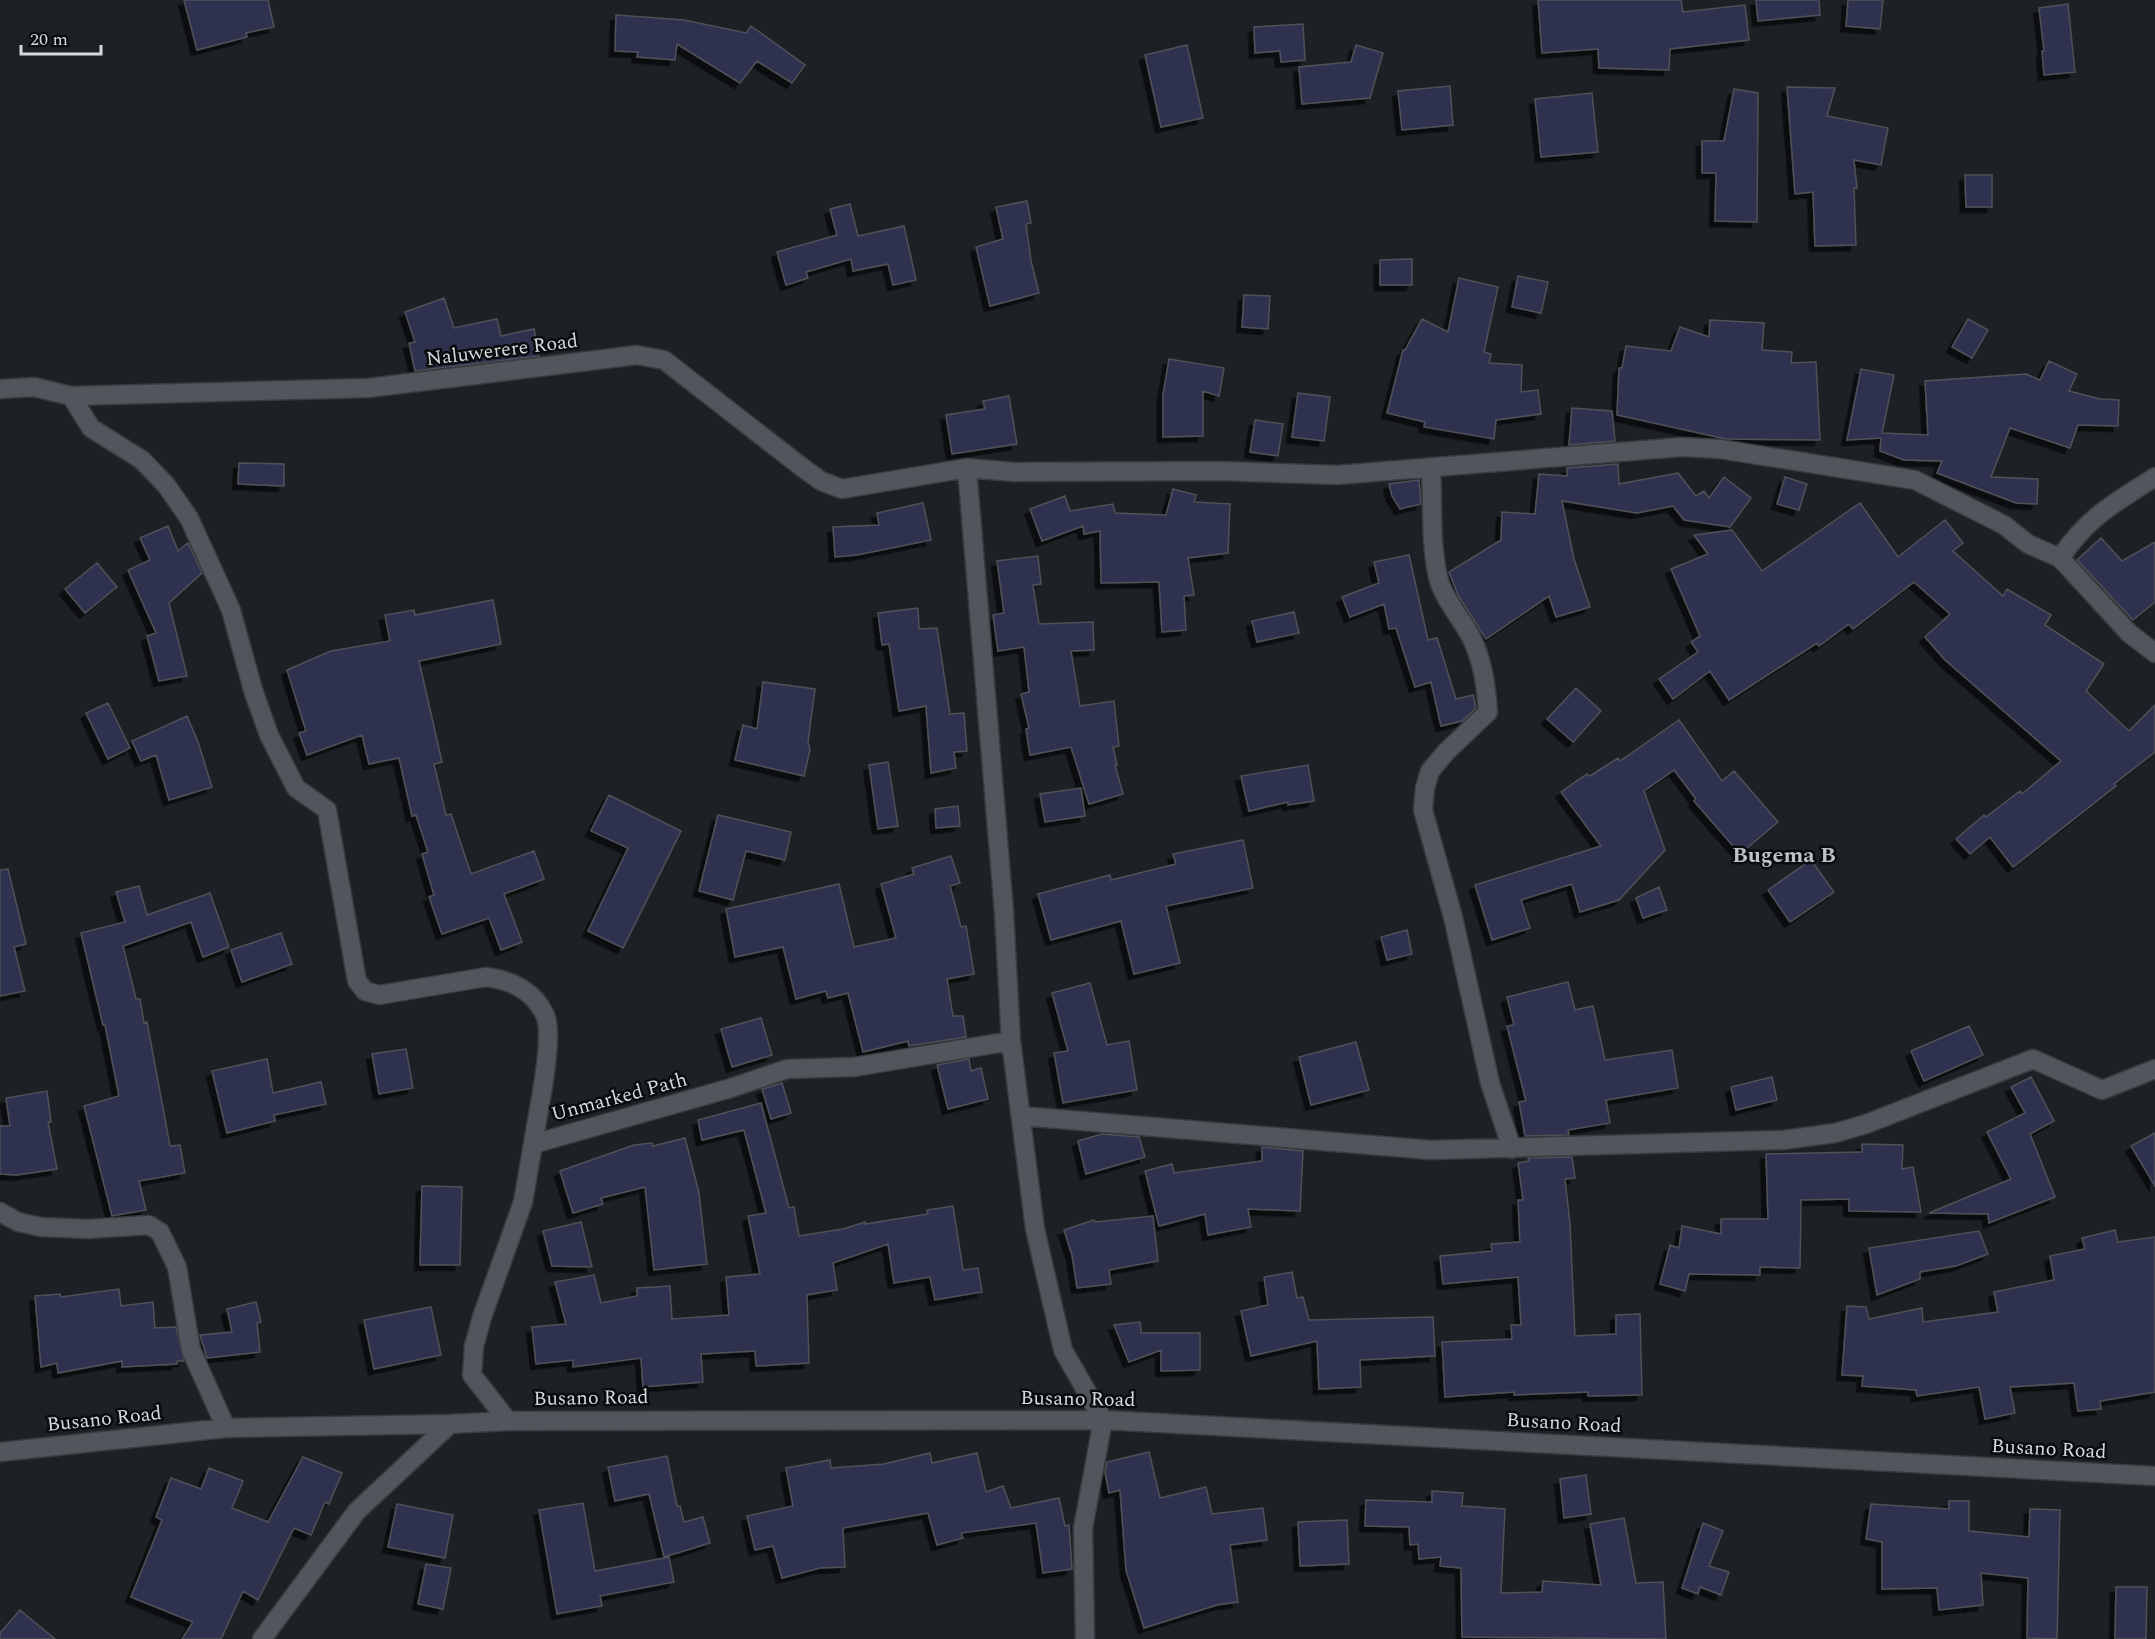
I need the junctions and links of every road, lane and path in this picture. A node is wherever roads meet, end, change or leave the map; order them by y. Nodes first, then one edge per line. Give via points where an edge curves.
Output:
1 (0, 389) edge
2 (71, 396) junction
3 (1431, 467) junction
4 (967, 468) junction
5 (2155, 477) edge
6 (2060, 558) junction
7 (2155, 653) edge
8 (1011, 1041) junction
9 (2155, 1069) edge
10 (1021, 1116) junction
11 (533, 1144) junction
12 (1512, 1149) junction
13 (0, 1212) edge
14 (508, 1420) junction
15 (1103, 1420) junction
16 (450, 1424) junction
17 (226, 1428) junction
18 (0, 1452) edge
19 (2155, 1476) edge
20 (262, 1639) edge
21 (1085, 1639) edge

1 - 2 street, Naluwerere Road via 34,387
2 - 4 street, Naluwerere Road via 368,388 637,355 664,360 830,485 842,489
2 - 11 street via 91,428 142,460 166,484 189,518 231,610 269,735 296,788 327,810 357,981 365,991 378,995 486,977 504,979 527,991 546,1016 548,1045
3 - 4 street, Naluwerere Road via 1337,475 1014,472
3 - 6 street, Naluwerere Road via 1682,447 1720,449 1915,480
3 - 12 street via 1432,533 1438,579 1481,662 1488,712 1430,771 1424,810 1453,917 1490,1083
4 - 8 street
5 - 6 street via 2096,514
6 - 7 street via 2129,633
8 - 10 street
8 - 11 street, Unmarked Path via 854,1067 787,1069 720,1092
9 - 12 street via 2102,1090 2033,1059 1835,1133 1784,1140
10 - 12 street via 1431,1150
10 - 15 street via 1035,1229 1063,1350
11 - 14 street, Unmarked Path via 524,1202 474,1346 472,1375
13 - 17 street via 18,1222 40,1227 149,1225 160,1232 177,1267 191,1350
14 - 15 street, Busano Road
14 - 16 street, Busano Road
15 - 19 street, Busano Road
15 - 21 street via 1083,1528
16 - 17 street, Busano Road
16 - 20 street via 357,1511
17 - 18 street, Busano Road

